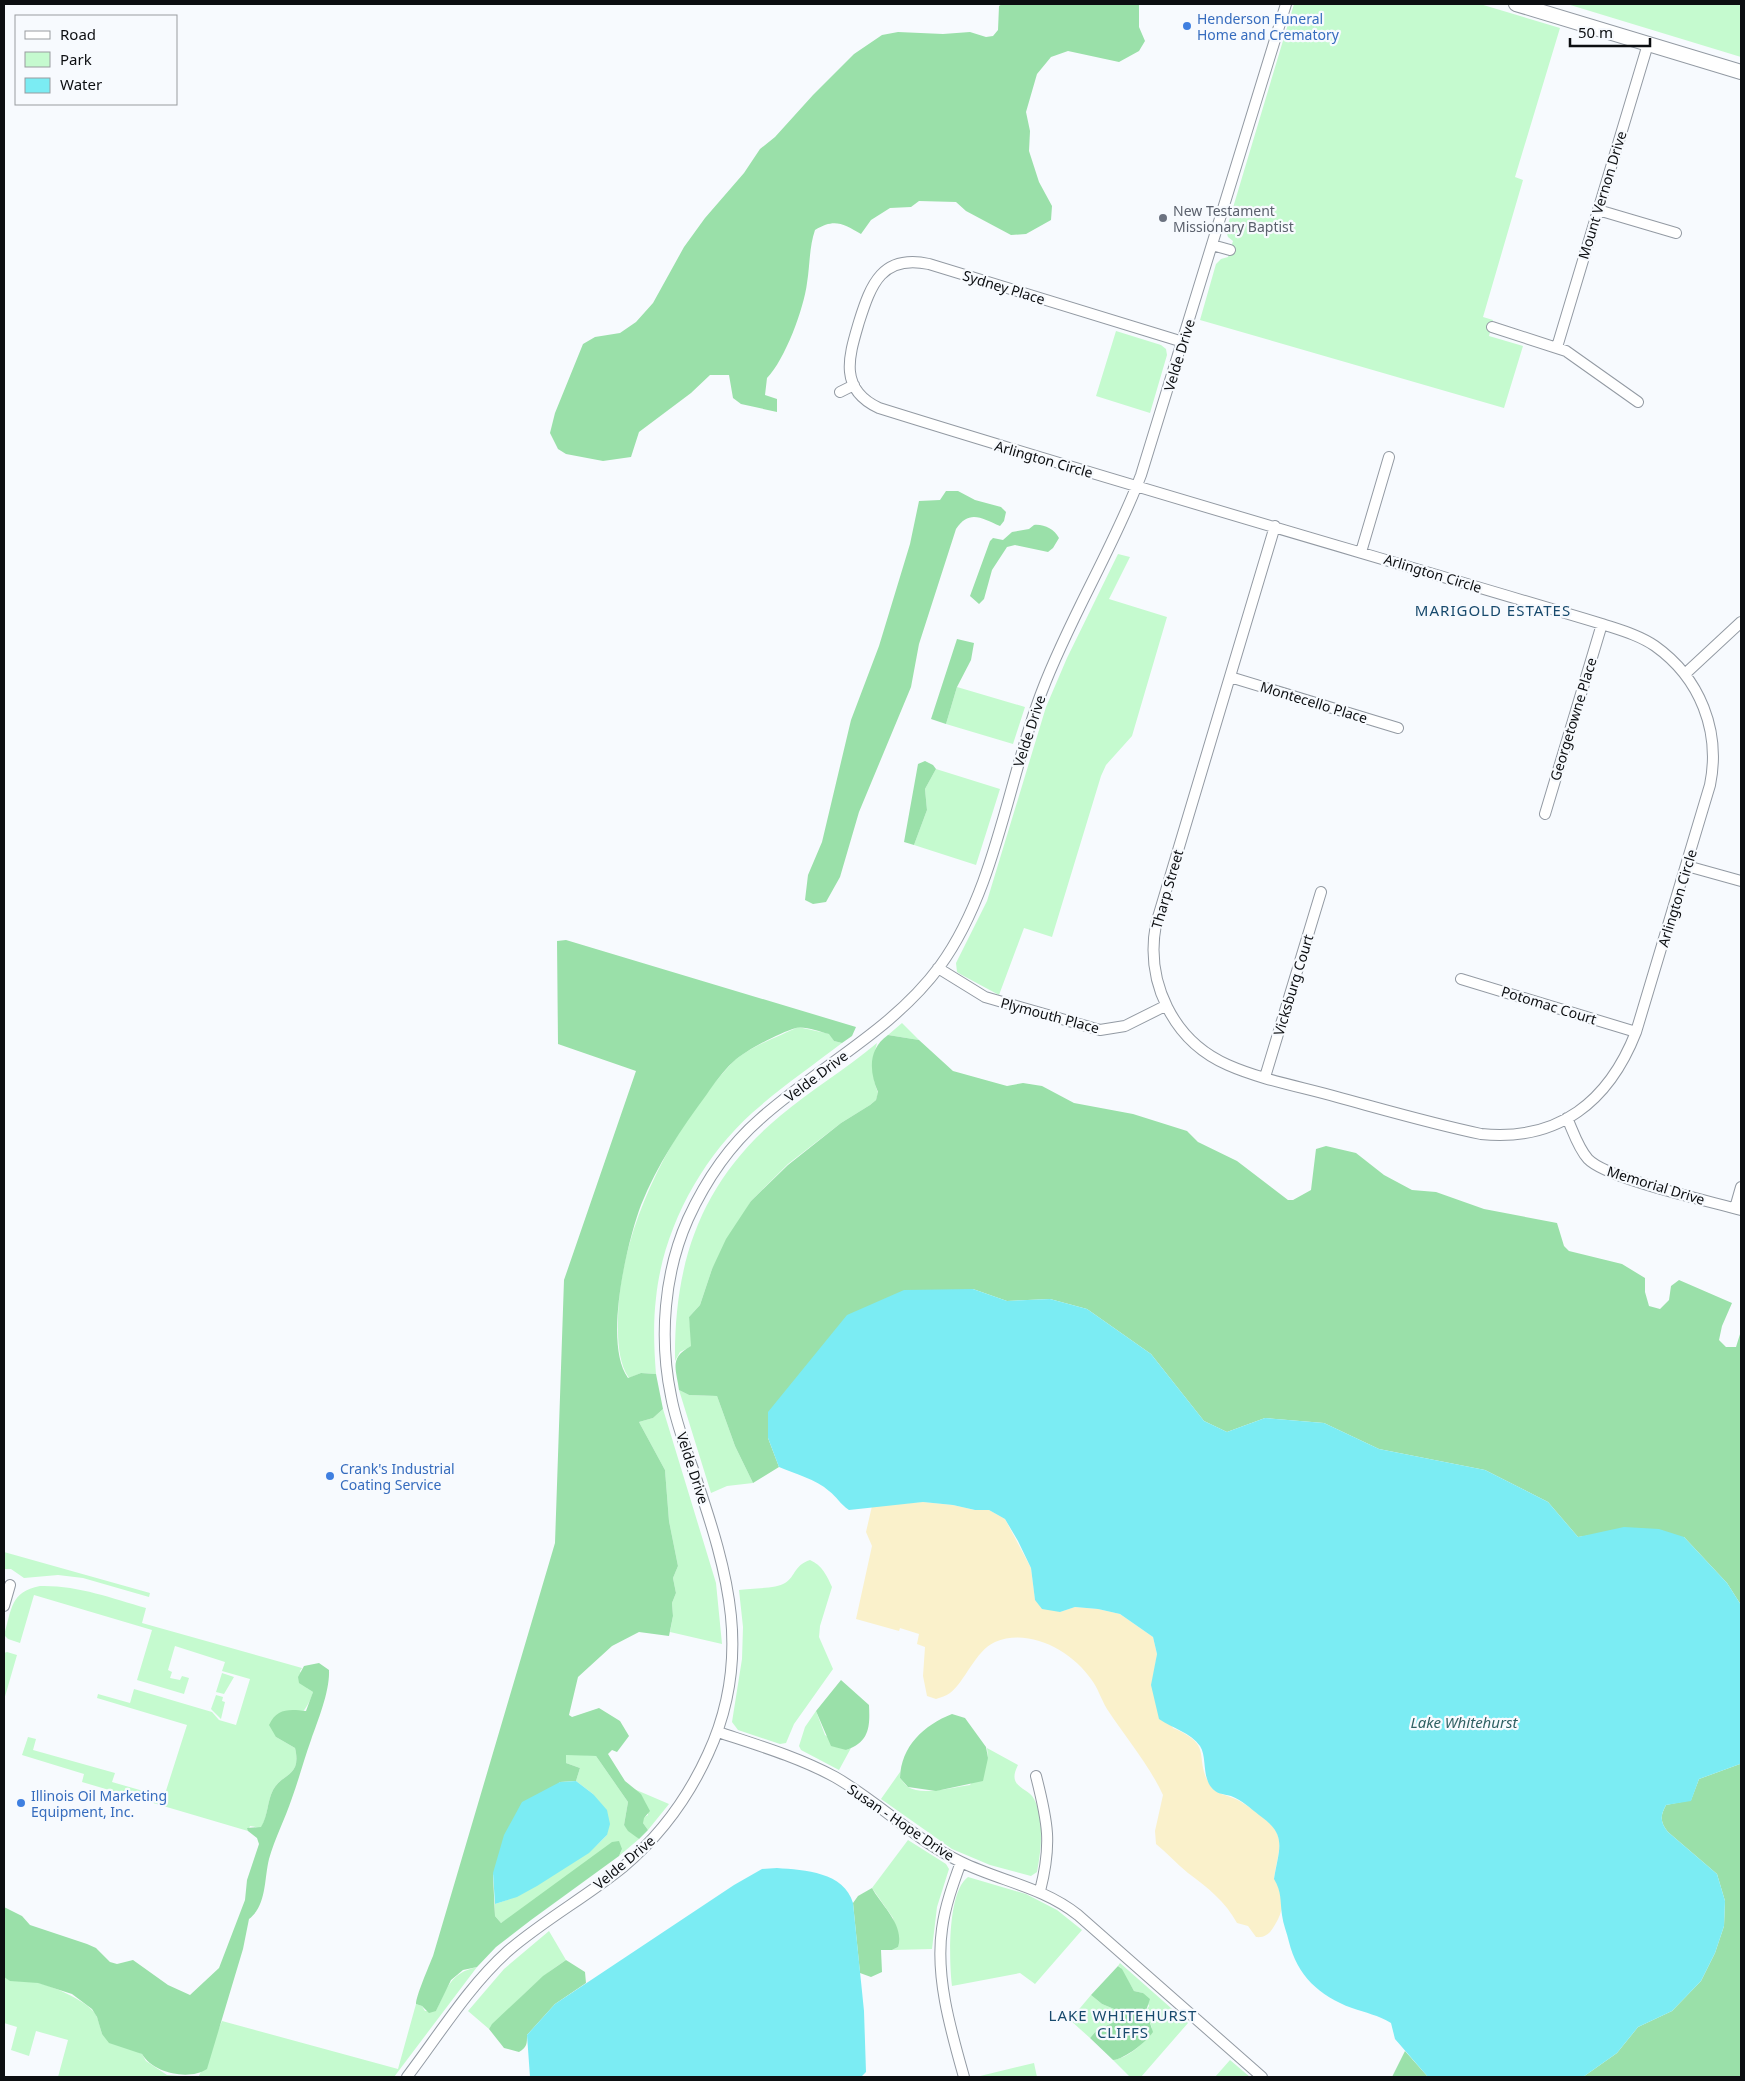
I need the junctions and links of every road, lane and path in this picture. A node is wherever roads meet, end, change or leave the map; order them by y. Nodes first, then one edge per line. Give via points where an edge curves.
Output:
1 (1286, 4) edge
2 (1516, 4) edge
3 (1648, 44) junction
4 (1741, 72) edge
5 (1598, 210) junction
6 (1676, 233) dead end
7 (1212, 245) junction
8 (1230, 250) dead end
9 (1492, 327) dead end
10 (1183, 342) junction
11 (1557, 347) junction
12 (854, 385) junction
13 (840, 392) dead end
14 (1638, 402) dead end
15 (1389, 457) dead end
16 (1138, 485) junction
17 (1275, 526) junction
18 (1361, 552) junction
19 (1741, 622) edge
20 (1602, 624) junction
21 (1685, 674) junction
22 (1230, 676) junction
23 (1398, 728) dead end
24 (1545, 814) dead end
25 (1686, 866) junction
26 (1741, 882) edge
27 (1321, 892) dead end
28 (938, 968) junction
29 (1461, 979) dead end
30 (1165, 1006) junction
31 (1636, 1032) junction
32 (1265, 1077) junction
33 (1566, 1118) junction
34 (1741, 1187) edge
35 (1738, 1209) edge
36 (10, 1585) dead end
37 (4, 1606) edge
38 (718, 1732) junction
39 (1036, 1776) dead end
40 (961, 1862) junction
41 (1040, 1892) junction
42 (407, 2077) edge
43 (964, 2077) edge
44 (1262, 2077) edge

1 - 7 street, Velde Drive
2 - 3 main road
3 - 4 main road
3 - 5 street, Mount Vernon Drive
5 - 6 street
5 - 11 street, Mount Vernon Drive
7 - 8 street
7 - 10 street, Velde Drive
9 - 11 street
10 - 12 street, Sydney Place via 914,262 899,264 880,276 871,288 848,364
10 - 16 street, Velde Drive
11 - 14 street via 1578,358
12 - 13 street
12 - 16 street, Arlington Circle via 865,400 879,408 1036,458
15 - 18 street
16 - 17 street, Arlington Circle
16 - 28 street, Velde Drive via 1043,687 978,896 958,938
17 - 18 street, Arlington Circle
17 - 22 street, Tharp Street
18 - 20 street, Arlington Circle
19 - 21 street
20 - 21 street, Arlington Circle via 1649,643
20 - 24 street, Georgetowne Place
21 - 25 street, Arlington Circle via 1703,704 1713,749 1711,779
22 - 23 street, Montecello Place
22 - 30 street, Tharp Street via 1155,930 1154,970
25 - 26 street
25 - 31 street, Arlington Circle
27 - 32 street, Vicksburg Court
28 - 30 street, Plymouth Place via 985,997 1100,1030 1125,1026
28 - 38 street, Velde Drive via 897,1014 757,1121 734,1146 695,1205 676,1253 666,1306 667,1373 676,1418 721,1556 732,1620 730,1677
29 - 31 street, Potomac Court
30 - 32 street, Tharp Street via 1186,1035 1211,1056
31 - 33 street, Arlington Circle via 1623,1063 1611,1080 1590,1103
32 - 33 street, Tharp Street via 1481,1134 1526,1133
33 - 35 street, Memorial Drive via 1582,1151 1597,1166 1642,1183
34 - 35 street
36 - 37 street
38 - 40 street, Susan - Hope Drive via 796,1759 835,1777 915,1834
38 - 42 street, Velde Drive via 695,1781 662,1829 624,1866 534,1930 501,1958
39 - 41 street via 1049,1834 1047,1864
40 - 41 street, Susan - Hope Drive
40 - 43 street via 943,1921 941,1956 951,2027
41 - 44 street, Susan - Hope Drive via 1078,1915

